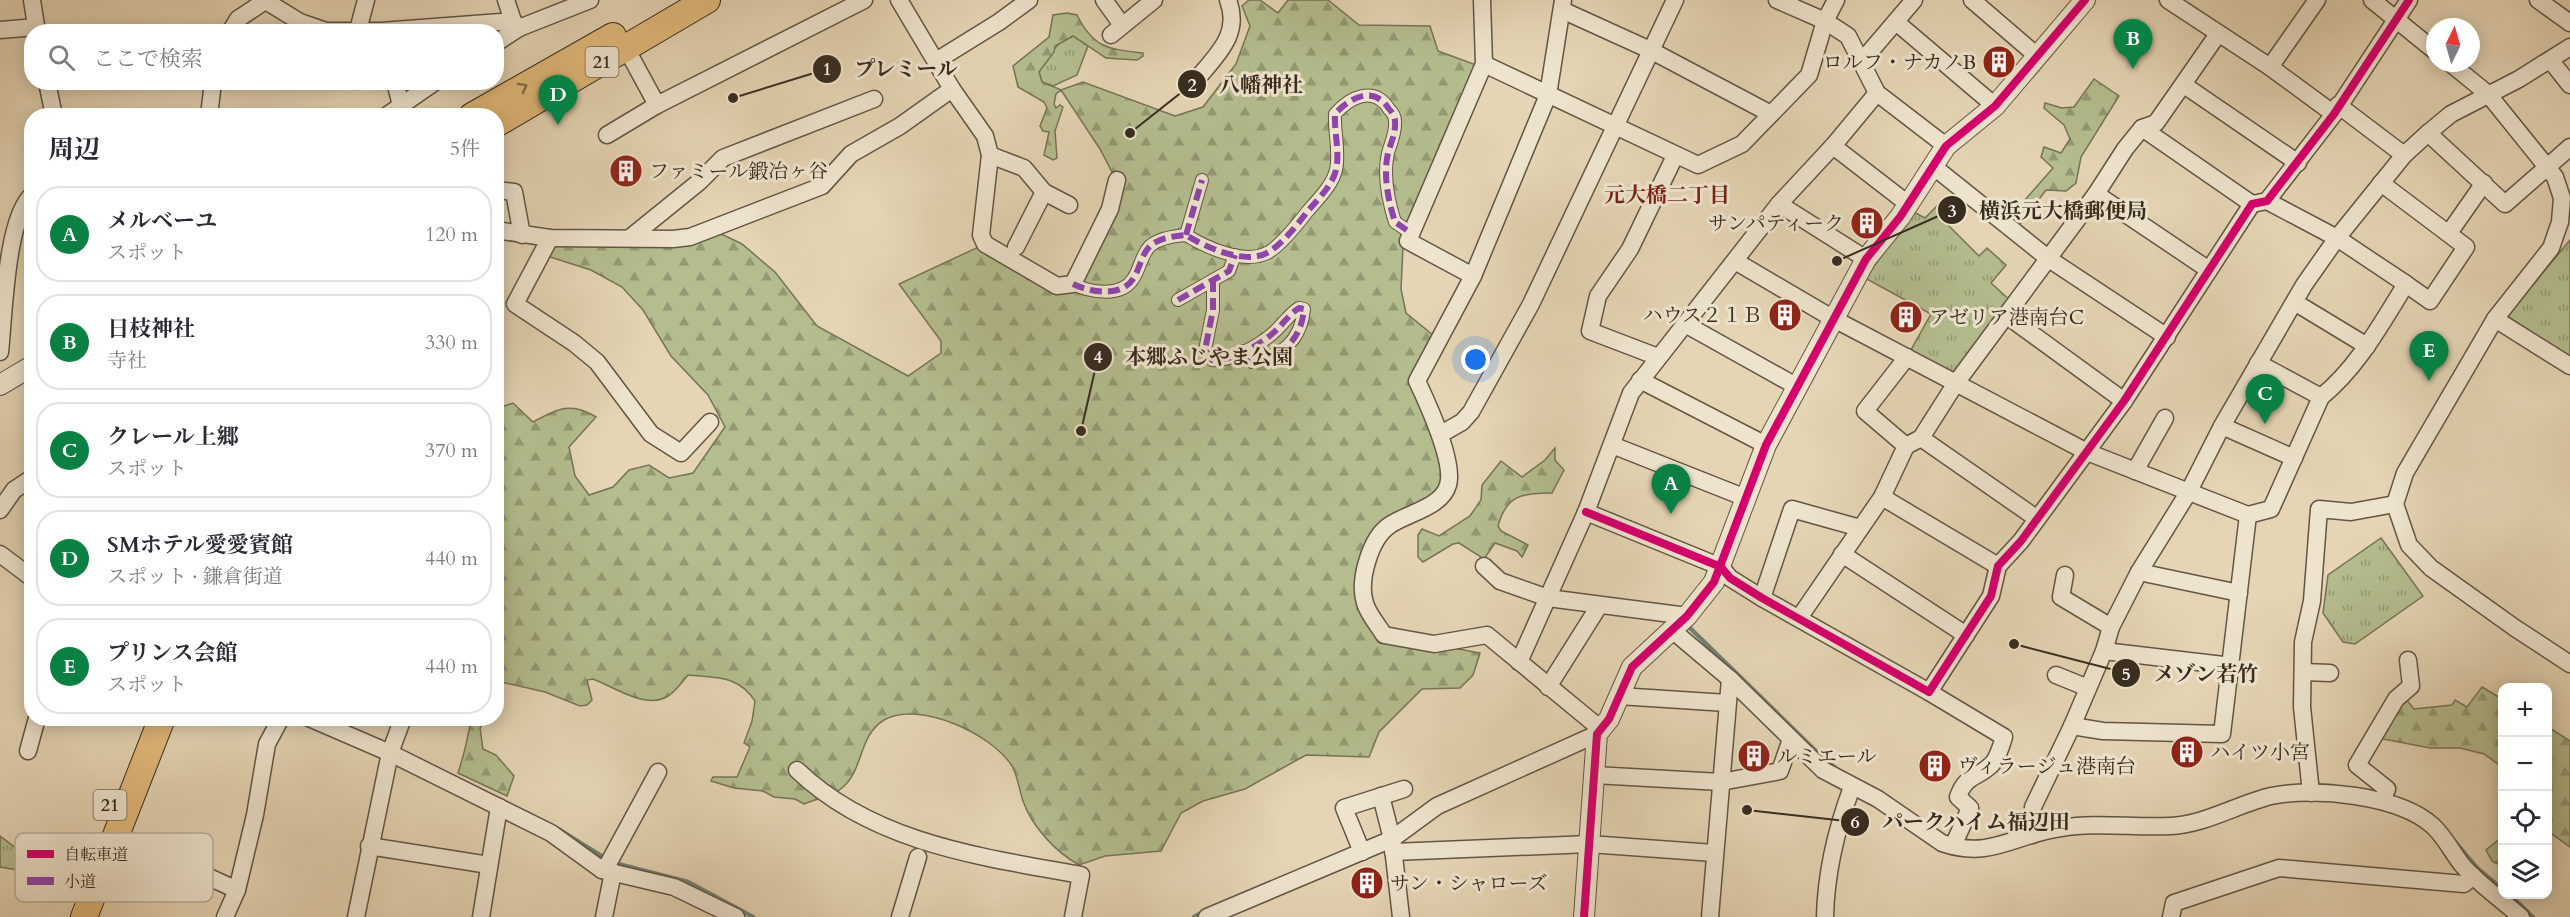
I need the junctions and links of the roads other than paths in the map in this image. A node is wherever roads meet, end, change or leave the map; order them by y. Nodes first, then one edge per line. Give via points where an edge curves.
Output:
1 (32, 0) edge
2 (264, 0) edge
3 (366, 0) edge
4 (506, 0) edge
5 (590, 0) edge
6 (676, 0) edge
7 (707, 0) edge
8 (864, 0) edge
9 (899, 0) edge
10 (1029, 0) edge
11 (1104, 0) edge
12 (1154, 0) edge
13 (1228, 0) edge
14 (1482, 0) edge
15 (1675, 0) edge
16 (1836, 0) edge
17 (1914, 0) edge
18 (1972, 0) edge
19 (2168, 0) edge
20 (2317, 0) edge
21 (2372, 0) edge
22 (2409, 0) edge
23 (2538, 0) edge
24 (1779, 1) edge
25 (2081, 1) edge
26 (1563, 5) edge
27 (2396, 19) junction
28 (1825, 21) junction
29 (1896, 22) junction
30 (2570, 22) edge
31 (36, 24) edge
32 (235, 24) edge
33 (306, 24) edge
34 (360, 24) edge
35 (516, 25) junction
36 (504, 26) edge
37 (24, 29) edge
38 (0, 30) edge
39 (2218, 34) junction
40 (504, 36) edge
41 (2426, 44) edge
42 (2570, 47) edge
43 (626, 48) junction
44 (1650, 50) junction
45 (2036, 55) junction
46 (936, 61) junction
47 (1862, 61) junction
48 (2551, 61) junction
49 (1484, 64) junction
50 (2270, 67) junction
51 (2461, 72) edge
52 (1193, 84) dead end
53 (2184, 85) junction
54 (2570, 85) edge
55 (952, 89) junction
56 (49, 90) edge
57 (212, 90) edge
58 (396, 90) edge
59 (426, 90) edge
60 (1877, 93) junction
61 (2488, 94) junction
62 (1548, 95) junction
63 (874, 99) dead end
64 (657, 105) junction
65 (1995, 106) junction
66 (52, 108) edge
67 (210, 108) edge
68 (401, 108) edge
69 (404, 108) edge
70 (486, 108) edge
71 (2336, 110) junction
72 (1771, 114) junction
73 (504, 119) edge
74 (1614, 126) junction
75 (2142, 128) junction
76 (2428, 133) junction
77 (608, 135) dead end
78 (1833, 146) junction
79 (1946, 146) junction
80 (2570, 147) edge
81 (990, 155) junction
82 (2404, 155) junction
83 (1675, 156) junction
84 (2298, 163) junction
85 (1934, 167) junction
86 (2547, 167) junction
87 (1116, 180) dead end
88 (1202, 180) dead end
89 (2381, 183) junction
90 (2484, 183) junction
91 (504, 191) edge
92 (1044, 192) junction
93 (2096, 194) junction
94 (24, 202) edge
95 (2259, 202) junction
96 (1779, 204) junction
97 (1908, 204) junction
98 (1069, 205) dead end
99 (7, 227) edge
100 (504, 232) edge
101 (1411, 233) junction
102 (2449, 233) junction
103 (522, 235) junction
104 (1186, 235) junction
105 (631, 237) junction
106 (550, 238) junction
107 (2337, 238) junction
108 (1016, 247) dead end
109 (1235, 255) junction
110 (1866, 259) junction
111 (2049, 259) junction
112 (1735, 261) junction
113 (2209, 270) junction
114 (4, 275) edge
115 (1473, 276) junction
116 (1213, 280) junction
117 (1073, 284) junction
118 (2406, 284) junction
119 (1178, 300) dead end
120 (2295, 303) junction
121 (2006, 315) junction
122 (1832, 318) junction
123 (2495, 319) junction
124 (1685, 324) junction
125 (2168, 337) junction
126 (2367, 346) junction
127 (1243, 351) junction
128 (0, 352) edge
129 (1658, 357) junction
130 (1907, 357) junction
131 (2259, 363) junction
132 (2570, 366) edge
133 (24, 371) edge
134 (1640, 380) junction
135 (1956, 383) junction
136 (0, 385) edge
137 (1796, 386) junction
138 (2321, 397) junction
139 (2124, 401) junction
140 (2165, 418) dead end
141 (711, 422) dead end
142 (2222, 426) junction
143 (1441, 434) junction
144 (1913, 442) junction
145 (1612, 445) junction
146 (1766, 445) junction
147 (2087, 452) junction
148 (2294, 458) junction
149 (2135, 471) junction
150 (24, 483) edge
151 (2188, 493) junction
152 (1882, 497) junction
153 (1746, 498) junction
154 (2395, 504) junction
155 (0, 510) edge
156 (1586, 512) junction
157 (2248, 515) junction
158 (2036, 518) junction
159 (1860, 528) junction
160 (1842, 554) junction
161 (4, 564) edge
162 (1484, 566) dead end
163 (1998, 566) junction
164 (1721, 567) junction
165 (2139, 572) junction
166 (24, 574) edge
167 (2065, 575) dead end
168 (2239, 592) junction
169 (1548, 598) junction
170 (1762, 598) junction
171 (1599, 606) junction
172 (1799, 618) junction
173 (1679, 624) junction
174 (2111, 627) junction
175 (1966, 635) junction
176 (2104, 651) junction
177 (2408, 660) dead end
178 (1519, 662) junction
179 (2570, 664) edge
180 (2232, 666) junction
181 (2302, 672) junction
182 (2330, 673) dead end
183 (2056, 675) dead end
184 (1730, 679) junction
185 (1548, 687) junction
186 (2088, 688) junction
187 (1929, 692) junction
188 (1619, 696) junction
189 (1727, 703) junction
190 (35, 726) edge
191 (141, 726) edge
192 (159, 726) edge
193 (277, 726) edge
194 (328, 726) edge
195 (400, 726) edge
196 (1594, 726) junction
197 (2072, 726) junction
198 (1791, 739) junction
199 (27, 751) dead end
200 (390, 753) junction
201 (797, 770) dead end
202 (658, 772) dead end
203 (1594, 775) junction
204 (1721, 782) junction
205 (2310, 784) junction
206 (1852, 788) junction
207 (1404, 789) dead end
208 (1382, 796) junction
209 (2384, 797) junction
210 (499, 807) junction
211 (2032, 828) junction
212 (100, 833) edge
213 (119, 833) edge
214 (1392, 843) junction
215 (1589, 844) junction
216 (1954, 844) junction
217 (369, 846) junction
218 (1362, 851) junction
219 (1714, 853) junction
220 (918, 857) dead end
221 (489, 865) junction
222 (607, 869) junction
223 (2477, 876) junction
224 (213, 879) edge
225 (237, 890) junction
226 (73, 902) edge
227 (90, 902) edge
228 (2526, 915) edge
229 (733, 916) edge
230 (67, 917) edge
231 (84, 917) edge
232 (225, 917) edge
233 (356, 917) edge
234 (481, 917) edge
235 (604, 917) edge
236 (900, 917) edge
237 (1074, 917) edge
238 (1207, 917) edge
239 (1401, 917) edge
240 (1584, 917) edge
241 (1710, 917) edge
242 (1825, 917) edge
243 (2171, 917) edge

1 - 31 street
2 - 32 street
2 - 33 street
3 - 34 street
4 - 35 street
5 - 35 street
70 -> 6 main road, 21
7 - 43 main road, 21
8 - 64 street
9 - 46 street
10 - 46 street
11 - 12 street via 1116,30
13 - 52 street via 1234,14 1231,33
14 - 49 street
15 - 44 street
16 - 28 street
17 - 29 street
18 - 45 street
19 - 39 street
20 - 50 street
21 - 27 street
22 - 27 street
23 - 30 street
24 - 28 street
25 - 45 street
26 - 44 street
26 - 62 street
27 - 41 street
27 - 71 street
28 - 47 street via 1848,36
28 - 72 street via 1809,75
29 - 47 street
29 - 65 street
35 - 36 street
35 - 40 street
37 - 38 street
39 - 50 street
39 - 53 street
42 - 48 street
43 - 64 street
43 - 73 main road, 21
44 - 72 street
44 - 74 street
45 - 65 street
46 - 55 street
47 - 60 street
48 - 54 street
48 - 61 street
49 - 62 street
49 - 101 street
50 - 71 street
51 - 61 street
53 - 75 street via 2156,123
53 - 84 street
55 - 81 street via 986,136
55 - 105 street via 851,154 822,186 690,237
56 - 66 street
57 - 67 street
58 - 68 street
59 - 69 street
60 - 78 street
60 - 79 street
61 - 76 street via 2451,114
61 - 86 street
62 - 74 street
62 - 115 street
63 - 105 street via 723,158
64 - 77 street
65 - 79 street
71 - 82 street
71 - 84 street
72 - 83 street via 1742,144 1698,165
74 - 83 street
74 - 143 street via 1531,304 1471,412
75 - 93 street
75 - 95 street
76 - 82 street
76 - 90 street
78 - 96 street
78 - 97 street
79 - 85 street
80 - 86 street
81 - 92 street via 1024,168
81 - 117 street via 981,235 985,244 1056,286
82 - 89 street
83 - 129 street via 1630,249 1598,296 1590,331
84 - 95 street
85 - 97 street
85 - 111 street
86 - 90 street via 2505,204
86 - 123 street via 2562,198 2560,222 2551,248
87 - 117 street via 1110,209
88 - 104 street
89 - 102 street
89 - 107 street
90 - 102 street
91 - 103 street via 514,192
92 - 98 street
92 - 108 street
93 - 111 street
93 - 113 street
94 - 99 street
95 - 107 street
95 - 113 street
96 - 110 street
96 - 112 street
97 - 110 street
99 - 114 street
100 - 103 street
101 - 109 street via 1395,222 1387,188 1386,164 1395,119 1387,105 1368,95 1349,101 1335,114 1336,169 1331,183 1297,225 1268,253 1253,257
101 - 115 street via 1408,241
102 - 118 street via 2466,247 2430,301
103 - 106 street
104 - 109 street via 1207,248
104 - 117 street via 1151,244 1133,280 1117,291 1085,290
105 - 106 street
106 - 141 street via 515,304 597,362 651,434 681,453
107 - 118 street
107 - 120 street
109 - 116 street via 1229,271
110 - 122 street
111 - 121 street
111 - 125 street
112 - 122 street
112 - 124 street
113 - 125 street
114 - 128 street
115 - 143 street via 1417,381
116 - 119 street
116 - 127 street via 1207,356 1218,360
118 - 126 street
120 - 126 street
120 - 131 street
121 - 135 street
121 - 139 street
122 - 130 street
122 - 137 street
123 - 132 street
123 - 154 street via 2405,472
124 - 129 street
124 - 137 street
125 - 139 street
126 - 138 street via 2340,382
127 - 127 street via 1273,334 1299,308 1304,309 1297,337 1272,358 1252,362
129 - 134 street
130 - 135 street
130 - 144 street via 1865,411
131 - 138 street
131 - 142 street
133 - 136 street
134 - 145 street via 1631,393
134 - 146 street
135 - 144 street
135 - 147 street
137 - 146 street
138 - 148 street
139 - 147 street
140 - 149 street
142 - 148 street
142 - 151 street
143 - 178 street via 1449,483 1443,498 1387,527 1369,550 1365,603 1384,635 1434,644 1487,635
144 - 152 street
144 - 158 street
145 - 153 street
145 - 156 street
146 - 153 street
147 - 149 street
147 - 158 street
148 - 157 street via 2271,509
149 - 151 street
150 - 155 street
151 - 157 street
151 - 165 street
152 - 159 street
152 - 163 street
153 - 164 street
154 - 179 street via 2409,544 2431,568
154 - 181 street via 2351,512 2319,509
156 - 164 street
156 - 169 street
157 - 168 street
158 - 163 street
159 - 160 street
159 - 170 street via 1792,509
160 - 172 street
160 - 175 street
161 - 166 street
162 - 169 street via 1500,581
163 - 175 street via 1991,596
164 - 170 street via 1730,578
164 - 173 street via 1714,582
165 - 168 street
165 - 174 street
167 - 174 street via 2061,597
168 - 180 street
169 - 171 street
169 - 178 street
170 - 172 street
171 - 173 street
171 - 185 street
172 - 187 street
173 - 184 street
173 - 188 street via 1632,667
174 - 176 street
175 - 187 street
176 - 180 street
176 - 186 street
177 - 209 street via 2411,686 2396,699 2357,765
178 - 185 street
180 - 197 street via 2222,734 2103,731
181 - 182 street
181 - 205 street
183 - 186 street
184 - 189 street
184 - 198 street
185 - 196 street
186 - 197 street
187 - 216 street via 2004,737 1992,764 1965,781 1961,788 1958,797 1970,808
188 - 189 street
188 - 196 street
189 - 204 street
190 - 199 street
191 - 212 main road, 21
192 - 213 main road, 21
193 - 225 street via 267,744
194 - 200 street
195 - 200 street
196 - 203 street
196 - 214 street via 1437,806
197 - 211 street via 2033,807
198 - 204 street via 1780,771
198 - 206 street via 1823,770
200 - 210 street
200 - 217 street
201 - 237 street via 820,793 871,822 941,851 1082,875
202 - 222 street
203 - 204 street
203 - 215 street
204 - 219 street
205 - 209 street
205 - 211 street via 2170,826
206 - 216 street via 1878,799 1942,843
206 - 242 street via 1831,854
207 - 208 street
208 - 214 street
208 - 218 street via 1344,808
209 - 223 street via 2433,826
210 - 221 street
210 - 222 street via 551,833
211 - 216 street via 1985,850
214 - 215 street
214 - 218 street
214 - 239 street
215 - 219 street
215 - 240 street
217 - 221 street
217 - 233 street
218 - 238 street
219 - 241 street
220 - 236 street
221 - 234 street
222 - 229 street via 667,881
222 - 235 street
223 - 228 street
223 - 243 street via 2463,884 2279,868 2174,903
224 - 225 street
225 - 232 street
226 - 230 main road, 21
227 - 231 main road, 21

